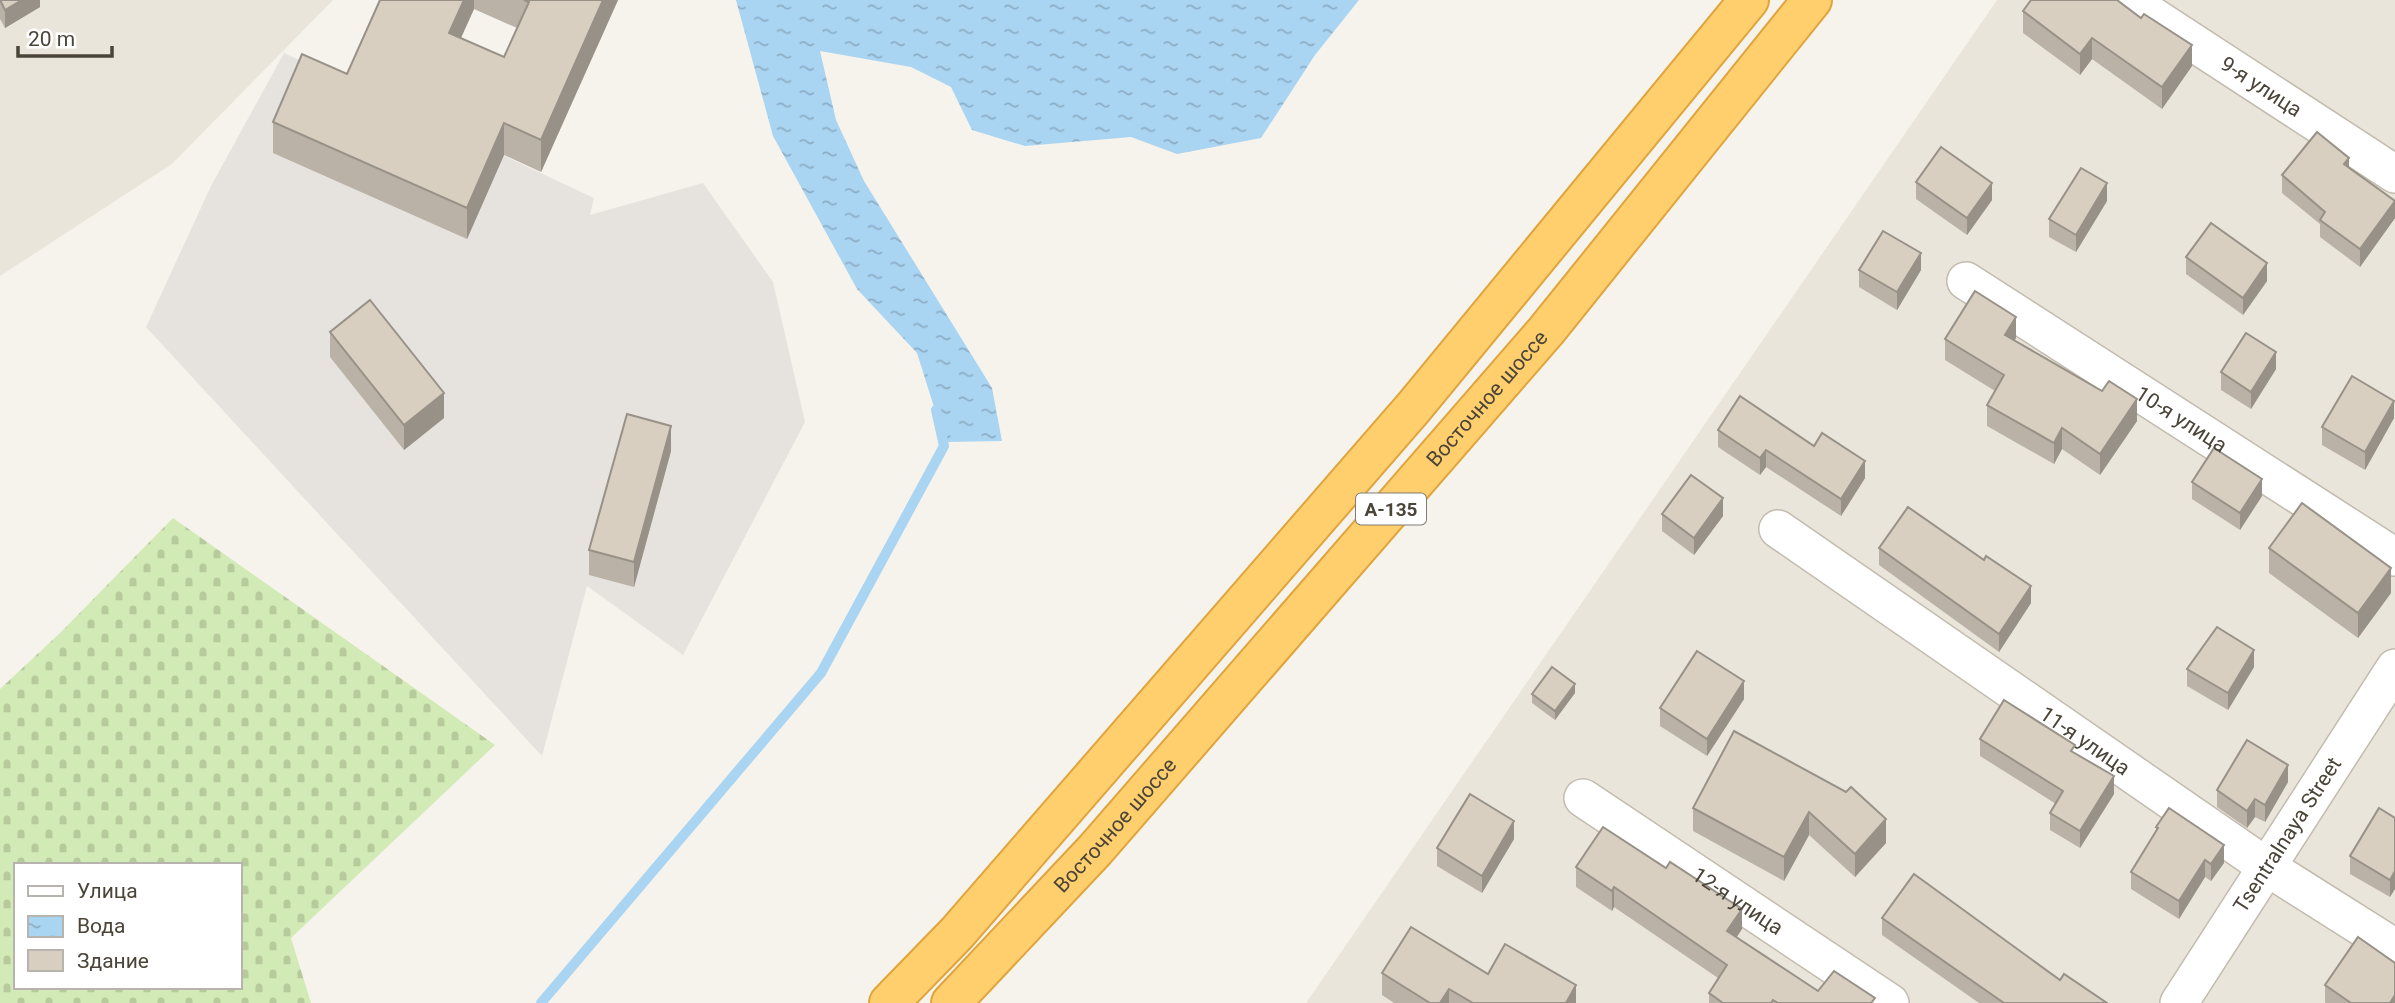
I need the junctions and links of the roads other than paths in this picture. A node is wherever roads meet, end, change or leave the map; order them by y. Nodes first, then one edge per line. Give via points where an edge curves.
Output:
1 (1749, 0) edge
2 (1812, 0) edge
3 (2128, 0) edge
4 (2395, 174) edge
5 (1966, 281) dead end
6 (1778, 529) dead end
7 (2395, 557) edge
8 (2395, 668) edge
9 (1583, 799) dead end
10 (2267, 866) junction
11 (2395, 948) edge
12 (889, 1003) edge
13 (951, 1003) edge
14 (1891, 1003) edge
15 (2179, 1003) edge

1 - 12 highway, А-135 via 1414,407 966,922
2 - 13 highway, Восточное шоссе / А-135 via 1546,331 1095,850
3 - 4 street, 9-я улица
5 - 7 street, 10-я улица
6 - 10 street, 11-я улица
8 - 10 street, Tsentralnaya Street
9 - 14 street, 12-я улица
10 - 11 street, 11-я улица
10 - 15 street, Tsentralnaya Street

